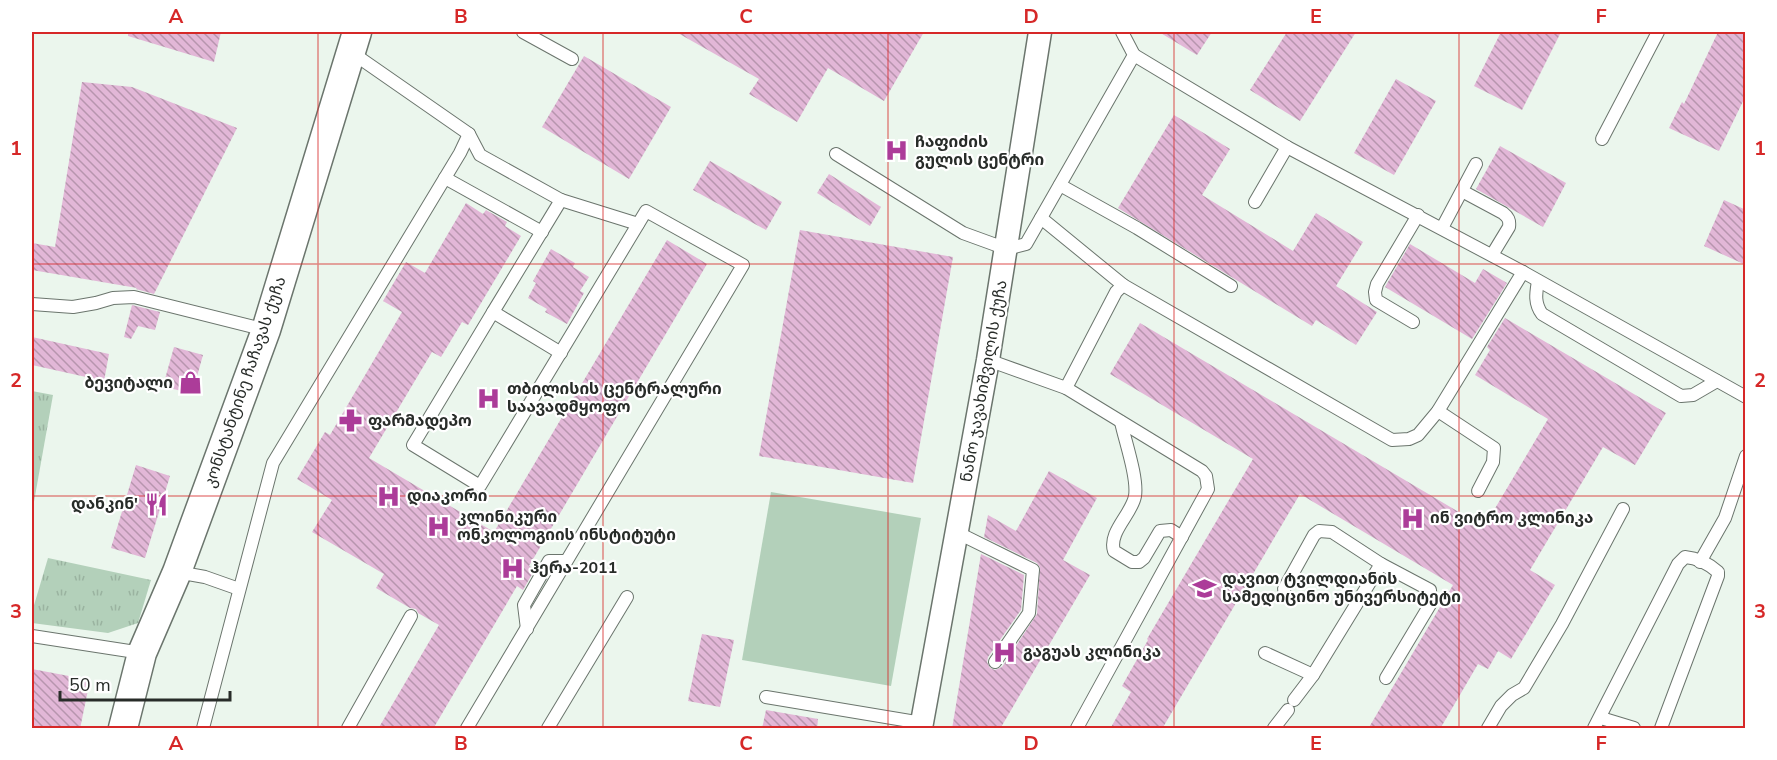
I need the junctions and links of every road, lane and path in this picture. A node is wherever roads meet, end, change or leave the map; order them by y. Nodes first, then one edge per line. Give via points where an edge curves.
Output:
1 (523, 32) edge
2 (1040, 32) edge
3 (1122, 32) edge
4 (1658, 32) edge
5 (354, 42) edge
6 (1134, 55) junction
7 (572, 59) dead end
8 (469, 134) junction
9 (1602, 139) dead end
10 (1287, 147) junction
11 (836, 154) dead end
12 (1476, 164) dead end
13 (445, 178) junction
14 (1060, 185) junction
15 (1462, 191) junction
16 (561, 200) junction
17 (1255, 202) dead end
18 (1418, 215) junction
19 (1041, 218) junction
20 (638, 224) junction
21 (1442, 228) junction
22 (542, 232) junction
23 (1007, 249) junction
24 (1492, 255) junction
25 (1523, 272) junction
26 (1538, 280) junction
27 (1123, 285) junction
28 (1231, 286) dead end
29 (32, 304) edge
30 (494, 312) junction
31 (1413, 322) dead end
32 (266, 330) junction
33 (561, 353) junction
34 (988, 360) junction
35 (1717, 381) junction
36 (1065, 388) junction
37 (1746, 397) edge
38 (1438, 411) junction
39 (1121, 422) junction
40 (1746, 456) edge
41 (1478, 491) dead end
42 (1623, 509) dead end
43 (958, 533) junction
44 (1182, 537) junction
45 (1700, 562) junction
46 (1381, 564) junction
47 (177, 572) junction
48 (240, 589) junction
49 (1284, 589) dead end
50 (627, 597) dead end
51 (411, 616) dead end
52 (32, 636) edge
53 (1265, 653) dead end
54 (142, 654) junction
55 (995, 662) dead end
56 (1312, 675) junction
57 (1386, 678) dead end
58 (766, 696) dead end
59 (1598, 723) edge
60 (922, 726) edge
61 (123, 729) edge
62 (203, 729) edge
63 (348, 729) edge
64 (467, 729) edge
65 (548, 729) edge
66 (1077, 729) edge
67 (1274, 729) edge
68 (1488, 729) edge
69 (1634, 729) edge
70 (1661, 729) edge

1 - 7 lane
2 - 23 street, ნანო ჯავახიშვილის ქუჩა
3 - 6 lane
4 - 9 lane
5 - 8 lane
5 - 32 street, კონსტანტინე ჩაჩავას ქუჩა
6 - 10 lane
6 - 14 lane
8 - 13 lane
8 - 16 lane via 480,155
10 - 17 lane
10 - 18 lane
11 - 23 lane via 963,234
12 - 15 lane
13 - 22 lane
13 - 48 lane via 273,463
14 - 19 lane
14 - 28 lane
15 - 21 lane
15 - 24 lane via 1508,217 1509,226
16 - 20 lane
16 - 22 lane
18 - 21 lane
18 - 31 lane via 1375,292 1376,300
19 - 23 lane via 1026,244
19 - 27 lane
20 - 33 lane
20 - 64 lane via 646,211 743,265
21 - 24 lane
22 - 30 lane
23 - 34 street, ნანო ჯავახიშვილის ქუჩა
24 - 25 lane
25 - 26 lane
25 - 38 lane
26 - 35 lane
26 - 35 lane via 1535,298 1542,314 1681,396 1693,396
27 - 36 lane
27 - 38 lane via 1392,440 1418,435
29 - 32 lane via 73,307 134,297
30 - 33 lane
30 - 33 lane via 413,446 480,486
32 - 47 street, კონსტანტინე ჩაჩავას ქუჩა
34 - 36 lane
34 - 43 street, ნანო ჯავახიშვილის ქუჩა
35 - 37 lane
36 - 39 lane
38 - 41 lane via 1494,448 1494,462
39 - 44 lane via 1206,476 1208,489
39 - 44 lane via 1136,483 1135,496 1114,538 1114,551 1139,562 1160,531
40 - 45 lane via 1725,518
42 - 68 lane via 1524,688 1501,706
43 - 55 lane via 1033,570 1029,613
43 - 60 street, ნანო ჯავახიშვილის ქუჩა
44 - 66 lane
45 - 59 lane via 1685,557 1678,564
45 - 70 lane via 1712,566 1718,576
46 - 49 lane via 1332,532 1319,531
46 - 56 lane
46 - 57 lane via 1430,590 1431,595 1431,603
47 - 48 lane
47 - 54 street, კონსტანტინე ჩაჩავას ქუჩა
48 - 62 lane
50 - 65 lane
51 - 63 lane
52 - 54 lane
53 - 56 lane
54 - 61 street, კონსტანტინე ჩაჩავას ქუჩა
56 - 67 lane
58 - 60 lane
59 - 69 lane

